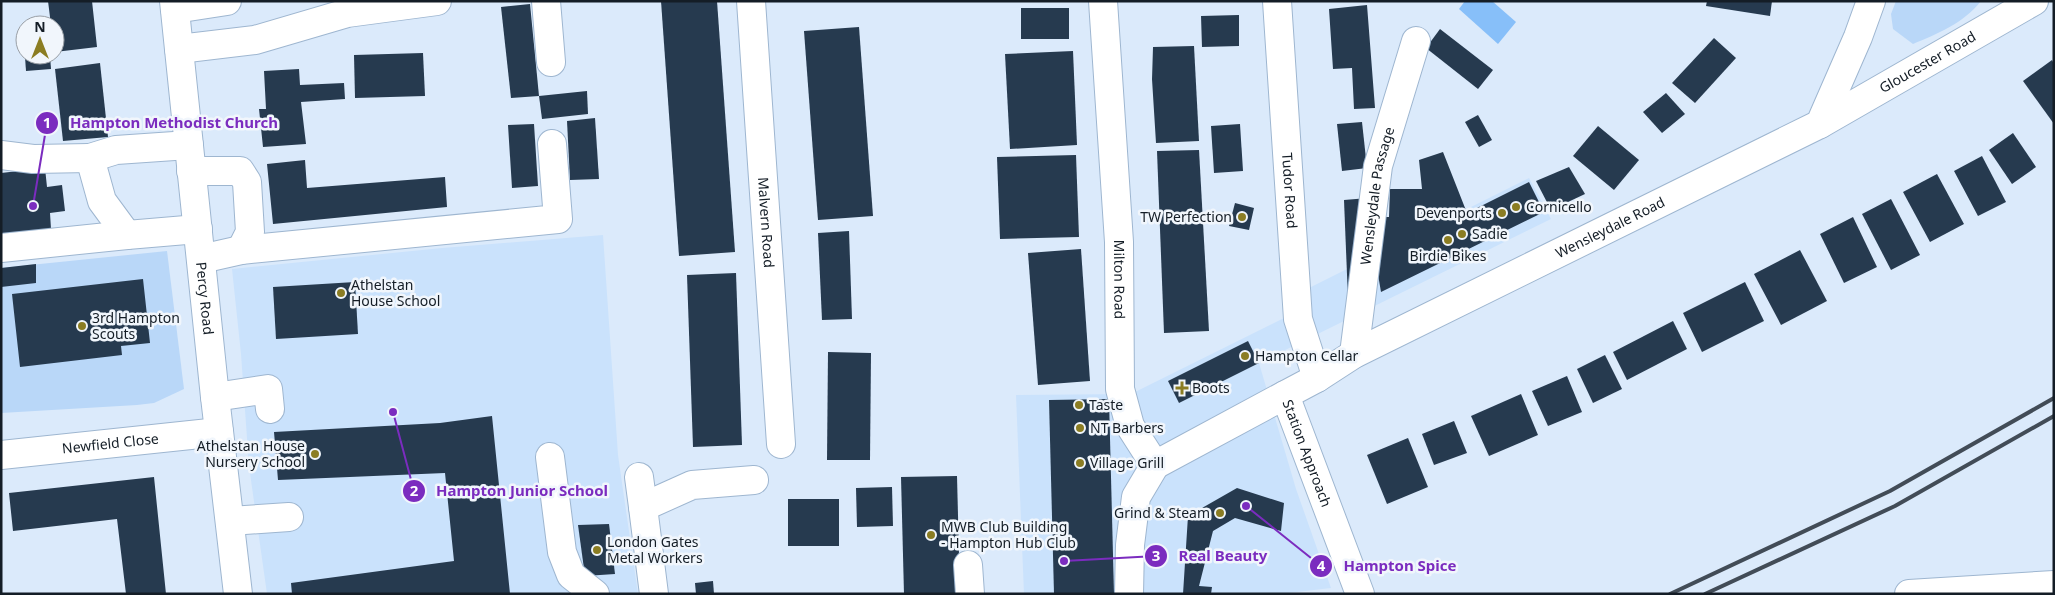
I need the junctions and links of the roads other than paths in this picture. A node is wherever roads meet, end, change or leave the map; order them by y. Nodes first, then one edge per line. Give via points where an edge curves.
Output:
1 (227, 1) edge
2 (437, 1) edge
3 (546, 1) edge
4 (750, 1) edge
5 (1102, 1) edge
6 (1277, 1) edge
7 (1871, 1) edge
8 (2034, 1) edge
9 (175, 5) edge
10 (1416, 41) dead end
11 (179, 50) junction
12 (551, 62) dead end
13 (1820, 124) junction
14 (552, 144) dead end
15 (1, 155) edge
16 (90, 158) junction
17 (190, 158) junction
18 (198, 229) junction
19 (127, 235) junction
20 (1, 248) edge
21 (241, 250) junction
22 (202, 259) junction
23 (1354, 354) junction
24 (1317, 378) junction
25 (1285, 395) junction
26 (215, 397) junction
27 (270, 409) dead end
28 (219, 432) junction
29 (781, 444) dead end
30 (1, 455) edge
31 (550, 457) dead end
32 (1154, 465) junction
33 (639, 477) dead end
34 (754, 480) dead end
35 (643, 507) junction
36 (289, 517) dead end
37 (230, 521) junction
38 (968, 565) dead end
39 (2054, 585) edge
40 (238, 594) edge
41 (594, 594) edge
42 (654, 594) edge
43 (970, 594) edge
44 (1129, 594) edge
45 (1360, 594) edge
46 (1910, 594) edge

1 - 9 street
2 - 11 street via 347,13 255,40
3 - 12 street
4 - 29 street, Malvern Road
5 - 32 street, Milton Road via 1118,242 1120,389 1130,426
6 - 24 street, Tudor Road via 1298,319
7 - 13 street
8 - 13 street, Gloucester Road
9 - 11 street, Percy Road
10 - 23 street, Wensleydale Passage via 1378,166
11 - 17 street, Percy Road
13 - 23 street, Wensleydale Road
14 - 21 street via 558,219
15 - 16 street via 33,159
16 - 17 street via 116,150
16 - 19 street via 102,201
17 - 18 street, Percy Road
17 - 21 street via 240,171 247,182 250,232
18 - 19 street
18 - 22 street, Percy Road
19 - 20 street
21 - 22 street
22 - 26 street, Percy Road
23 - 24 street, Wensleydale Road
24 - 25 street, Wensleydale Road
25 - 32 street, Station Approach
25 - 45 street, Station Approach
26 - 27 street via 268,389
26 - 28 street, Percy Road
28 - 30 street, Newfield Close
28 - 37 street, Percy Road
31 - 41 street via 562,552 571,575
32 - 44 street via 1136,497 1130,545
33 - 35 street
34 - 35 street via 692,485
35 - 42 street
36 - 37 street
37 - 40 street, Percy Road
38 - 43 street
39 - 46 street

